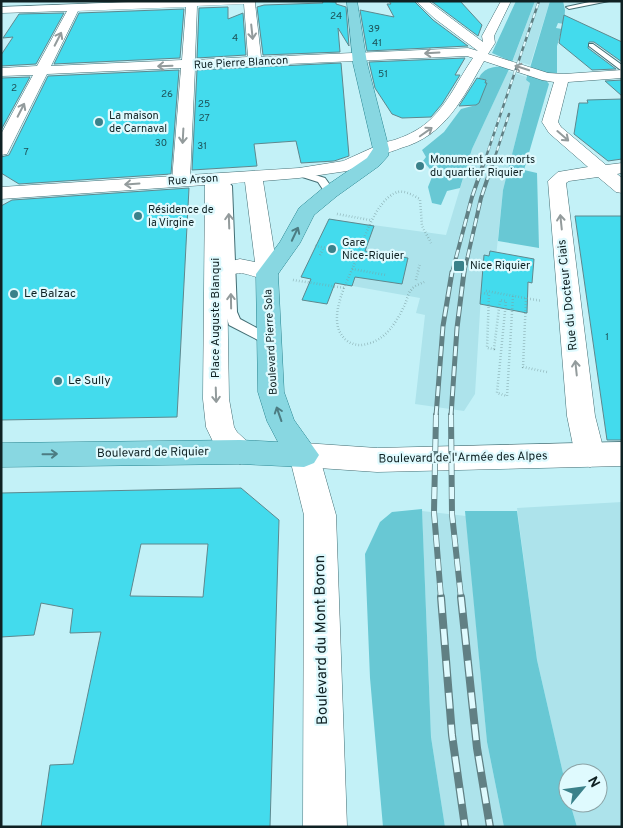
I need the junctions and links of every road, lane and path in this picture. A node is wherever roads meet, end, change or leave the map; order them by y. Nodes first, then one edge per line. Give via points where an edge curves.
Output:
1 (250, 1) edge
2 (352, 1) edge
3 (421, 1) edge
4 (506, 1) edge
5 (606, 1) edge
6 (192, 3) junction
7 (569, 7) dead end
8 (74, 8) junction
9 (1, 10) edge
10 (591, 45) dead end
11 (484, 47) junction
12 (359, 57) junction
13 (255, 62) junction
14 (187, 65) junction
15 (622, 69) edge
16 (41, 70) junction
17 (1, 72) edge
18 (622, 74) edge
19 (564, 78) junction
20 (381, 149) junction
21 (1, 150) edge
22 (299, 173) junction
23 (615, 175) edge
24 (253, 176) junction
25 (220, 178) junction
26 (181, 180) junction
27 (1, 193) edge
28 (330, 201) junction
29 (371, 220) junction
30 (431, 243) dead end
31 (309, 245) dead end
32 (324, 247) junction
33 (359, 253) junction
34 (320, 255) dead end
35 (408, 261) dead end
36 (420, 263) dead end
37 (352, 269) junction
38 (223, 272) junction
39 (267, 274) junction
40 (386, 274) dead end
41 (294, 280) dead end
42 (416, 280) dead end
43 (424, 282) dead end
44 (345, 288) junction
45 (486, 291) dead end
46 (481, 293) dead end
47 (513, 296) junction
48 (526, 298) junction
49 (540, 300) dead end
50 (269, 347) junction
51 (547, 372) dead end
52 (240, 452) junction
53 (622, 454) edge
54 (1, 455) edge
55 (304, 455) junction
56 (590, 455) junction
57 (325, 827) edge

1 - 6 street
1 -> 13 street
2 - 12 main road
3 - 11 street
4 - 11 street, Rue Arson
5 - 7 lane
6 - 8 street
6 - 14 street
8 - 9 street
16 -> 8 street
10 - 15 lane
11 -> 12 street, Rue Pierre Blancon via 468,52
19 -> 11 street via 547,76
20 -> 11 street, Rue Arson via 402,145 435,126 457,98
12 - 13 street, Rue Pierre Blancon
12 - 20 main road
13 - 14 street, Rue Pierre Blancon
14 -> 16 street, Rue Pierre Blancon
14 -> 26 street
16 - 17 street, Rue Pierre Blancon
21 -> 16 street
18 - 19 street
19 -> 23 street via 550,122 555,130
20 - 22 street, Rue Arson via 347,166
20 - 28 main road, Boulevard Pierre Sola via 373,162
22 - 24 street, Rue Arson
22 - 28 lane via 324,180
56 -> 23 street, Rue du Docteur Ciais via 580,407 557,181 564,176
24 - 25 street, Rue Arson
24 - 39 street
25 - 26 street, Rue Arson
25 - 38 street, Place Auguste Blanqui via 214,184
26 -> 27 street, Rue Arson
28 - 29 path
39 -> 28 main road, Boulevard Pierre Sola via 290,243 306,212
29 - 30 path via 392,194 401,191 413,193 420,199 422,226
29 - 33 path
31 - 32 path
32 - 33 path
32 - 34 path
33 - 35 path
33 - 37 path
36 - 42 path
37 - 40 path
37 - 44 path
38 - 39 street via 252,267
50 -> 38 lane via 263,337 234,322
38 -> 52 street, Place Auguste Blanqui via 216,399 220,427 226,440
39 - 50 main road, Boulevard Pierre Sola
41 - 44 path
43 - 44 path via 410,289 404,309 390,329 372,343 359,346 346,341 339,331 337,321
45 - 47 path
46 - 47 path via 489,294 487,348 494,349 500,300 506,301 497,393 507,396
47 - 48 path
48 - 49 path
48 - 51 path via 523,367
55 -> 50 main road, Boulevard Pierre Sola via 281,421 271,392
54 -> 52 main road, Boulevard de Riquier
52 - 55 main road, Boulevard de Riquier
53 - 56 street, Boulevard de l'Armée des Alpes
55 - 56 street, Boulevard de l'Armée des Alpes via 377,460
55 - 57 street, Boulevard du Mont Boron via 320,515

